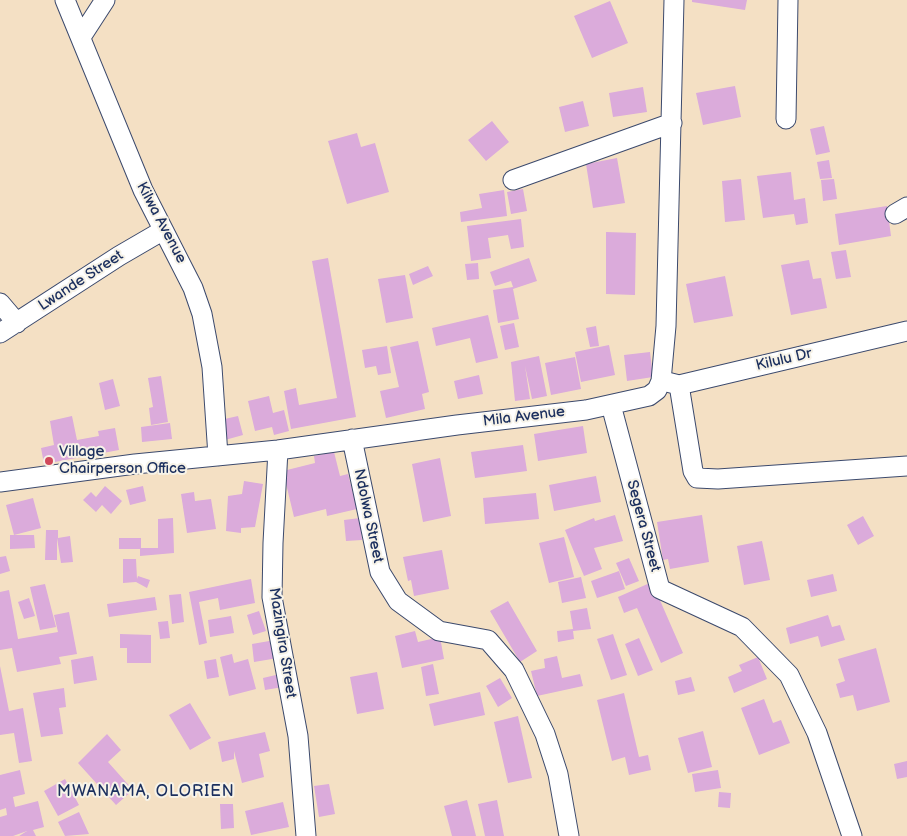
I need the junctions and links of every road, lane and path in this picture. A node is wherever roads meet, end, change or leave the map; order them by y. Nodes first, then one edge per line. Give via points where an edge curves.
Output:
1 (65, 0) edge
2 (105, 0) edge
3 (674, 0) edge
4 (788, 0) edge
5 (81, 37) junction
6 (786, 119) dead end
7 (672, 124) junction
8 (513, 180) dead end
9 (162, 231) junction
10 (0, 303) edge
11 (17, 323) junction
12 (907, 331) edge
13 (0, 334) edge
14 (670, 383) junction
15 (611, 405) junction
16 (352, 439) junction
17 (278, 450) junction
18 (218, 456) junction
19 (907, 466) edge
20 (0, 482) edge
21 (306, 836) edge
22 (569, 836) edge
23 (852, 836) edge

1 - 5 street, Kilwa Avenue
2 - 5 street
3 - 7 street
4 - 6 street
5 - 9 street, Kilwa Avenue
7 - 8 street
7 - 14 street via 666,326
9 - 11 street, Lwande Street
9 - 18 street, Kilwa Avenue via 184,266 202,314 212,367
10 - 11 street
11 - 13 street, Lwande Street
12 - 14 street, Kilulu Dr
14 - 15 street, Mila Avenue via 649,396
14 - 19 street via 697,478
15 - 16 street, Mila Avenue
15 - 23 street, Segera Street via 660,589 742,627 788,675 817,733
16 - 17 street, Mila Avenue
16 - 22 street, Ndolwa Street via 380,572 398,601 439,631 488,640 514,670 545,734 558,774
17 - 18 street, Mila Avenue
17 - 21 street, Mazingira Street via 272,597 298,736
18 - 20 street, Mila Avenue

